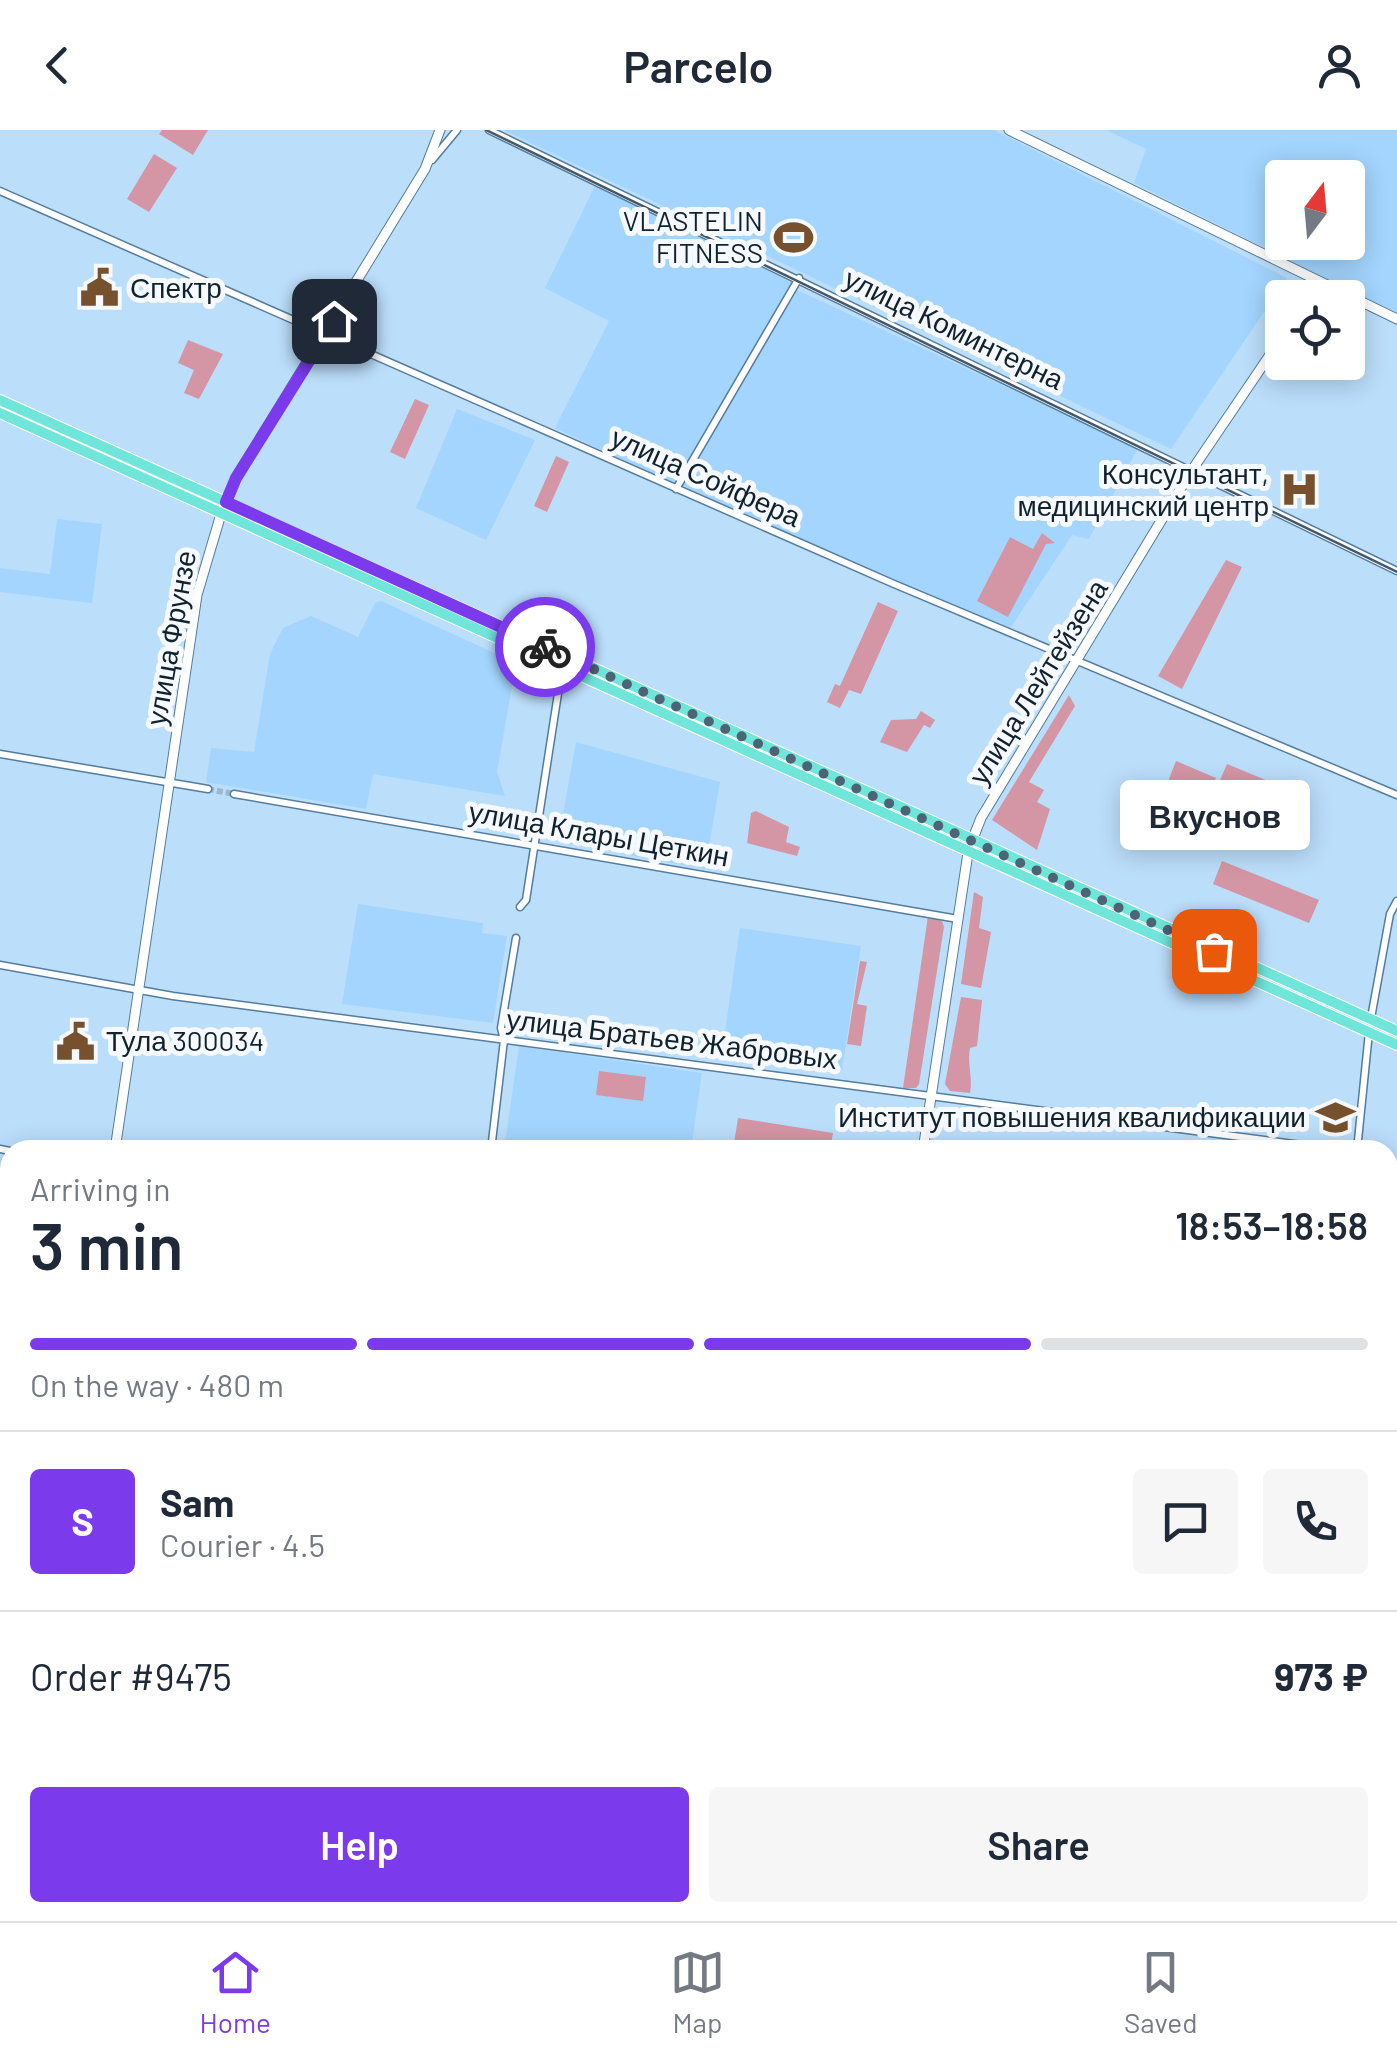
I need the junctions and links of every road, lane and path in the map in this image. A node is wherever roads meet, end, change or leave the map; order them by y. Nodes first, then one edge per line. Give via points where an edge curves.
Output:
1 (440, 130) edge
2 (457, 130) edge
3 (489, 130) edge
4 (1009, 130) edge
5 (425, 168) junction
6 (0, 191) edge
7 (798, 278) junction
8 (1316, 280) edge
9 (1365, 304) edge
10 (1397, 319) edge
11 (326, 333) junction
12 (1265, 361) edge
13 (0, 400) edge
14 (0, 413) edge
15 (1191, 472) junction
16 (676, 490) junction
17 (226, 502) junction
18 (221, 514) junction
19 (1397, 571) edge
20 (1077, 659) junction
21 (567, 670) junction
22 (0, 754) edge
23 (169, 781) junction
24 (208, 790) tunnel mouth
25 (234, 794) tunnel mouth
26 (1397, 795) edge
27 (972, 841) junction
28 (534, 846) junction
29 (968, 854) junction
30 (1397, 901) edge
31 (520, 907) dead end
32 (958, 919) junction
33 (516, 938) dead end
34 (0, 965) edge
35 (140, 990) junction
36 (1370, 1019) junction
37 (1397, 1031) edge
38 (1369, 1032) junction
39 (504, 1040) junction
40 (1397, 1045) edge
41 (932, 1096) junction
42 (117, 1140) edge
43 (493, 1140) edge
44 (925, 1140) edge
45 (1264, 1140) edge
46 (1358, 1140) edge

1 - 5 street, улица Фрунзе
2 - 5 street
3 - 7 street, улица Коминтерна
4 - 8 street
5 - 11 street, улица Фрунзе
6 - 11 street, улица Сойфера
7 - 15 street, улица Коминтерна
7 - 16 street
9 - 10 street
11 - 16 street, улица Сойфера
11 - 17 street, улица Фрунзе
12 - 15 street, улица Лейтейзена
13 - 17 main road
14 - 18 main road
15 - 19 street, улица Коминтерна
15 - 20 street, улица Лейтейзена
16 - 20 street, улица Сойфера
17 - 18 main road, улица Фрунзе
17 - 27 main road
18 - 21 main road
18 - 23 street, улица Фрунзе via 196,595
20 - 26 street, улица Сойфера
20 - 27 street, улица Лейтейзена
21 - 28 street
21 - 29 main road
22 - 23 street
23 - 24 street
23 - 35 street, улица Фрунзе
25 - 28 street, улица Клары Цеткин
27 - 29 main road, улица Лейтейзена
27 - 36 main road
28 - 31 street
28 - 32 street, улица Клары Цеткин
29 - 32 street, улица Лейтейзена
29 - 38 main road
30 - 36 street
32 - 41 street, улица Лейтейзена
33 - 39 street
34 - 35 street, улица Братьев Жабровых
35 - 39 street, улица Братьев Жабровых
35 - 42 street, улица Фрунзе
36 - 37 main road
36 - 38 main road
38 - 40 main road
38 - 46 street
39 - 41 street, улица Братьев Жабровых
39 - 43 street
41 - 44 street, улица Лейтейзена
41 - 45 street, улица Братьев Жабровых

